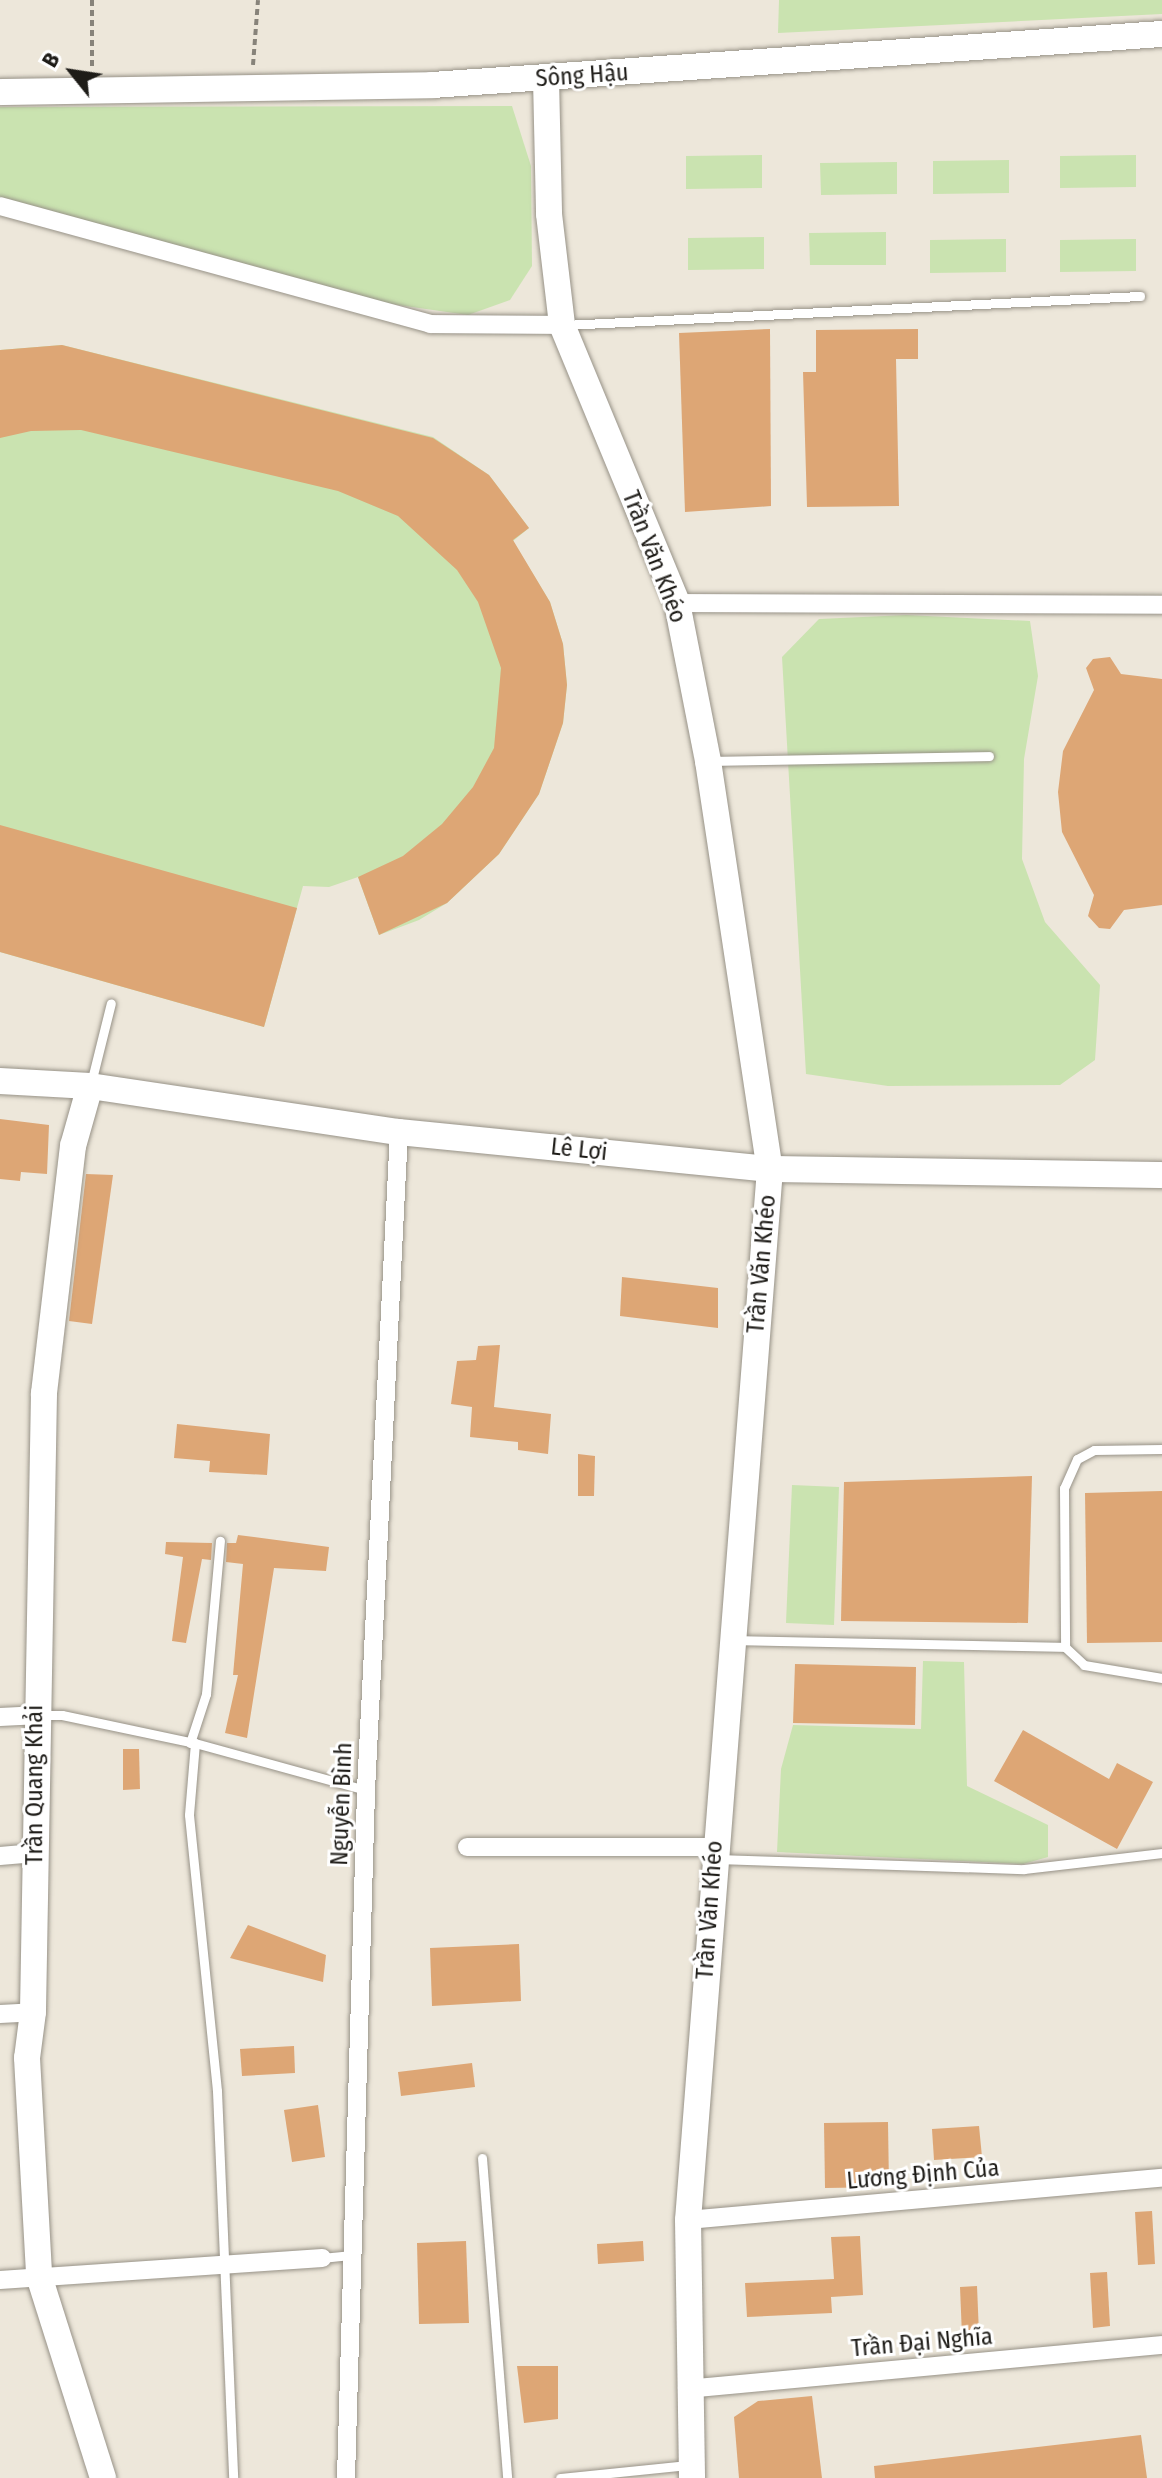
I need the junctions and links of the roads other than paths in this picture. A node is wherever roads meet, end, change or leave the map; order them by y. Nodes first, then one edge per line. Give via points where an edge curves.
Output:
1 (1162, 34) edge
2 (546, 79) junction
3 (0, 92) edge
4 (0, 206) edge
5 (1140, 296) dead end
6 (562, 325) junction
7 (677, 603) junction
8 (1162, 605) edge
9 (989, 756) dead end
10 (708, 761) junction
11 (111, 1003) dead end
12 (0, 1081) edge
13 (90, 1086) junction
14 (399, 1132) junction
15 (770, 1169) junction
16 (1162, 1175) edge
17 (1162, 1449) edge
18 (220, 1541) dead end
19 (731, 1640) junction
20 (1065, 1647) junction
21 (1162, 1678) edge
22 (35, 1715) junction
23 (0, 1717) edge
24 (193, 1743) junction
25 (366, 1790) junction
26 (467, 1847) dead end
27 (35, 1853) junction
28 (714, 1853) junction
29 (1162, 1853) edge
30 (0, 1856) edge
31 (33, 2012) junction
32 (0, 2014) edge
33 (482, 2158) dead end
34 (1162, 2178) edge
35 (688, 2220) junction
36 (352, 2255) junction
37 (322, 2258) joint
38 (221, 2264) junction
39 (39, 2276) junction
40 (0, 2280) edge
41 (1162, 2345) edge
42 (687, 2389) junction
43 (692, 2471) edge
44 (103, 2478) edge
45 (233, 2478) edge
46 (346, 2478) edge
47 (507, 2478) edge
48 (560, 2478) edge

1 - 2 street, Sông Hậu
2 - 3 street, Sông Hậu
2 - 6 street, Trần Văn Khéo via 549,214
4 - 6 street via 430,324
5 - 6 lane
6 - 7 street, Trần Văn Khéo
7 - 8 street
7 - 10 street, Trần Văn Khéo
9 - 10 lane
10 - 15 street, Trần Văn Khéo
11 - 13 lane
12 - 13 street, Lê Lợi
13 - 14 street, Lê Lợi
13 - 22 street, Trần Quang Khải via 73,1146 44,1393
14 - 15 street, Lê Lợi
14 - 25 street, Nguyễn Bình
15 - 16 street, Lê Lợi
15 - 19 street, Trần Văn Khéo
17 - 20 lane via 1094,1450 1068,1471
18 - 24 lane via 206,1694
19 - 20 lane
19 - 28 street, Trần Văn Khéo
20 - 21 lane via 1084,1665
22 - 23 street
22 - 24 lane via 62,1715
22 - 27 street, Trần Quang Khải
24 - 25 lane
24 - 38 lane via 189,1815 217,2091
25 - 36 street, Nguyễn Bình
26 - 28 street
27 - 30 street
27 - 31 street, Trần Quang Khải
28 - 29 lane via 1024,1869
28 - 35 street, Trần Văn Khéo
31 - 32 street
31 - 39 street, Trần Quang Khải via 27,2058
33 - 47 lane
34 - 35 street, Lương Định Của
35 - 42 street, Trần Văn Khéo
36 - 37 lane
36 - 46 street, Nguyễn Bình
37 - 38 street
38 - 39 street
38 - 45 lane
39 - 40 street
39 - 44 street, Trần Quang Khải
41 - 42 street, Trần Đại Nghĩa
42 - 43 street, Trần Văn Khéo
43 - 48 lane

